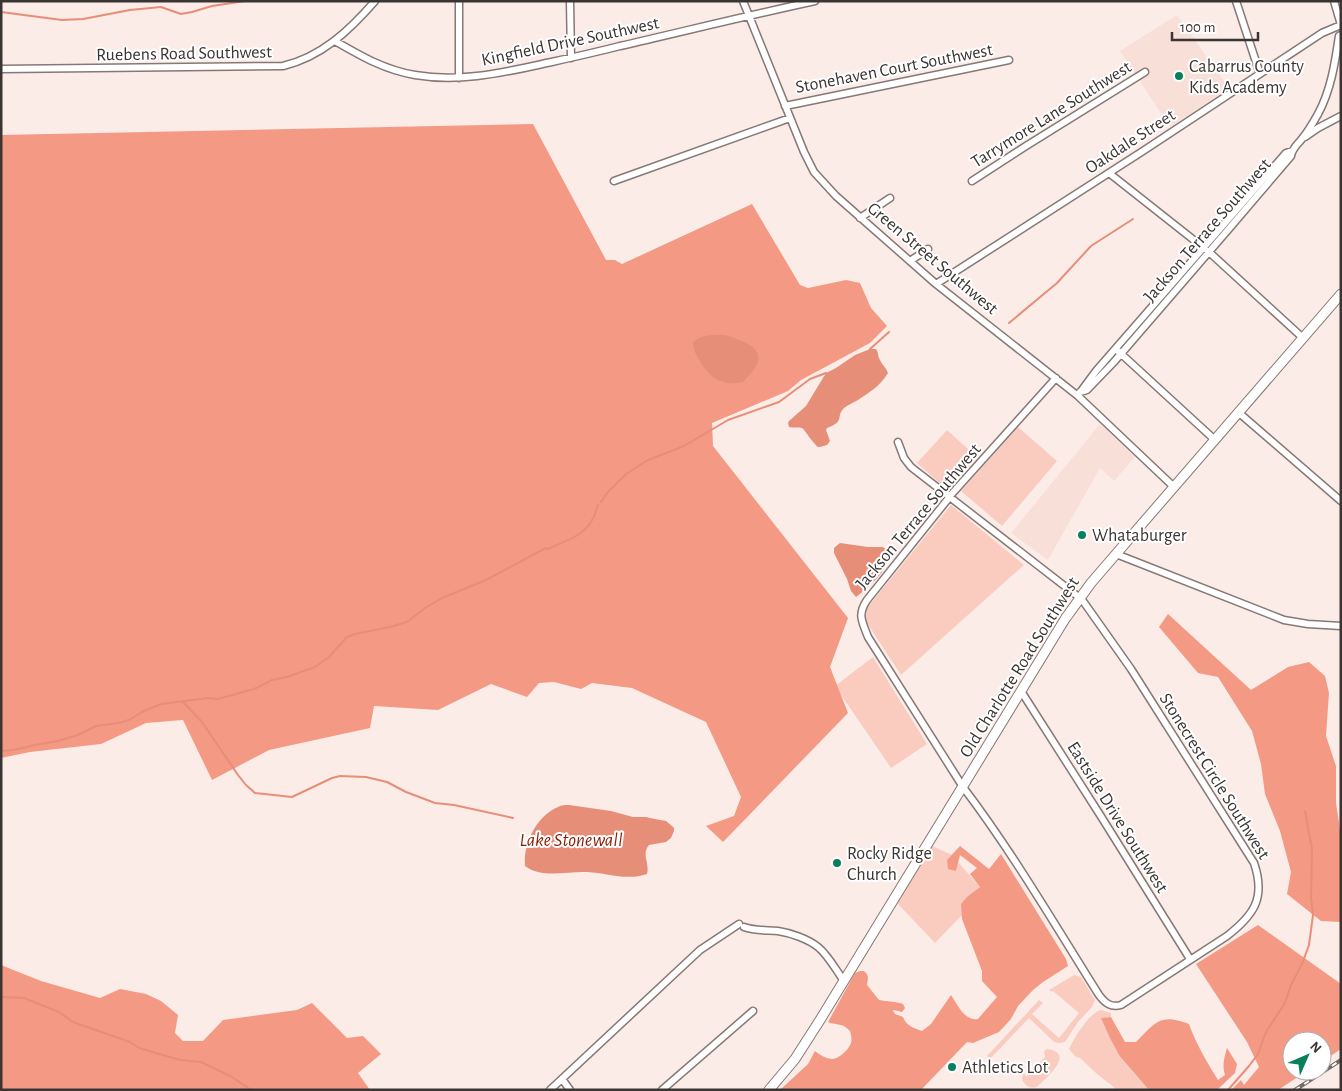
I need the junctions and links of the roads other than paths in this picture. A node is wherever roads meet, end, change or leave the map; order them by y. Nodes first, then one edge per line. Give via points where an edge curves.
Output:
1 (375, 1) edge
2 (459, 1) edge
3 (570, 1) edge
4 (744, 1) edge
5 (815, 1) edge
6 (1236, 1) edge
7 (1334, 1) edge
8 (750, 16) junction
9 (1341, 25) edge
10 (1341, 35) edge
11 (335, 41) junction
12 (571, 58) junction
13 (1009, 60) dead end
14 (1, 69) edge
15 (1145, 72) dead end
16 (1260, 74) junction
17 (459, 78) junction
18 (785, 106) junction
19 (1341, 116) edge
20 (790, 118) junction
21 (1300, 141) junction
22 (1109, 173) junction
23 (614, 181) dead end
24 (972, 181) dead end
25 (890, 198) dead end
26 (860, 218) junction
27 (928, 249) dead end
28 (1206, 250) junction
29 (910, 261) junction
30 (936, 284) junction
31 (1341, 294) edge
32 (1303, 338) junction
33 (1118, 350) junction
34 (1056, 378) junction
35 (1079, 394) junction
36 (1238, 412) junction
37 (1215, 440) junction
38 (898, 442) dead end
39 (1174, 487) junction
40 (949, 497) junction
41 (1341, 501) edge
42 (1116, 554) junction
43 (1080, 598) junction
44 (1341, 626) edge
45 (1021, 692) junction
46 (963, 787) junction
47 (1190, 959) junction
48 (844, 981) junction
49 (753, 1011) dead end
50 (562, 1079) junction
51 (550, 1090) edge
52 (570, 1090) edge
53 (662, 1090) edge
54 (769, 1090) edge

1 - 11 street, Ruebens Road Southwest
2 - 17 street
3 - 12 street
4 - 8 street, Green Street Southwest
5 - 8 street, Kingfield Drive Southwest
6 - 16 street
7 - 9 street
8 - 12 street, Kingfield Drive Southwest
8 - 18 street, Green Street Southwest
9 - 16 street, Oakdale Street via 1322,33
10 - 21 street, Jackson Terrace Southwest via 1326,96 1318,115
11 - 14 street, Ruebens Road Southwest via 301,61 274,68
11 - 17 street, Kingfield Drive Southwest via 392,70
12 - 17 street, Kingfield Drive Southwest via 492,75
13 - 18 street, Stonehaven Court Southwest
15 - 24 street, Tarrymore Lane Southwest
16 - 22 street, Oakdale Street
18 - 20 street, Green Street Southwest
19 - 21 street, Jackson Terrace Southwest
20 - 23 street
20 - 26 street, Green Street Southwest via 814,172
21 - 28 street, Jackson Terrace Southwest via 1291,156
22 - 28 street
22 - 30 street, Oakdale Street
25 - 26 street
26 - 29 street, Green Street Southwest
27 - 29 street
28 - 32 street
28 - 33 street, Jackson Terrace Southwest
29 - 30 street, Green Street Southwest
30 - 34 street, Green Street Southwest
31 - 32 main road, Old Charlotte Road Southwest
32 - 36 main road, Old Charlotte Road Southwest
33 - 35 street, Jackson Terrace Southwest via 1087,390
33 - 37 street
34 - 35 street, Green Street Southwest
34 - 40 street, Jackson Terrace Southwest
35 - 39 street, Green Street Southwest
36 - 37 main road, Old Charlotte Road Southwest
36 - 41 street
37 - 39 main road, Old Charlotte Road Southwest
38 - 40 street, Stonecrest Circle Southwest via 911,467
39 - 42 main road, Old Charlotte Road Southwest
40 - 43 street, Stonecrest Circle Southwest
40 - 46 street, Jackson Terrace Southwest via 867,600 860,617 868,637
42 - 43 main road, Old Charlotte Road Southwest
42 - 44 street via 1284,620
43 - 45 main road, Old Charlotte Road Southwest
43 - 47 street, Stonecrest Circle Southwest via 1131,669 1250,855 1258,875 1258,898 1249,916 1227,936
45 - 46 main road, Old Charlotte Road Southwest
45 - 47 street, Eastside Drive Southwest
46 - 47 street, Stonecrest Circle Southwest via 1110,1006 1121,1005
46 - 48 main road, Old Charlotte Road Southwest
48 - 50 street via 823,952 812,943 781,931 741,926 700,950
48 - 54 main road, Old Charlotte Road Southwest via 796,1059
49 - 53 street
50 - 51 street
50 - 52 street

